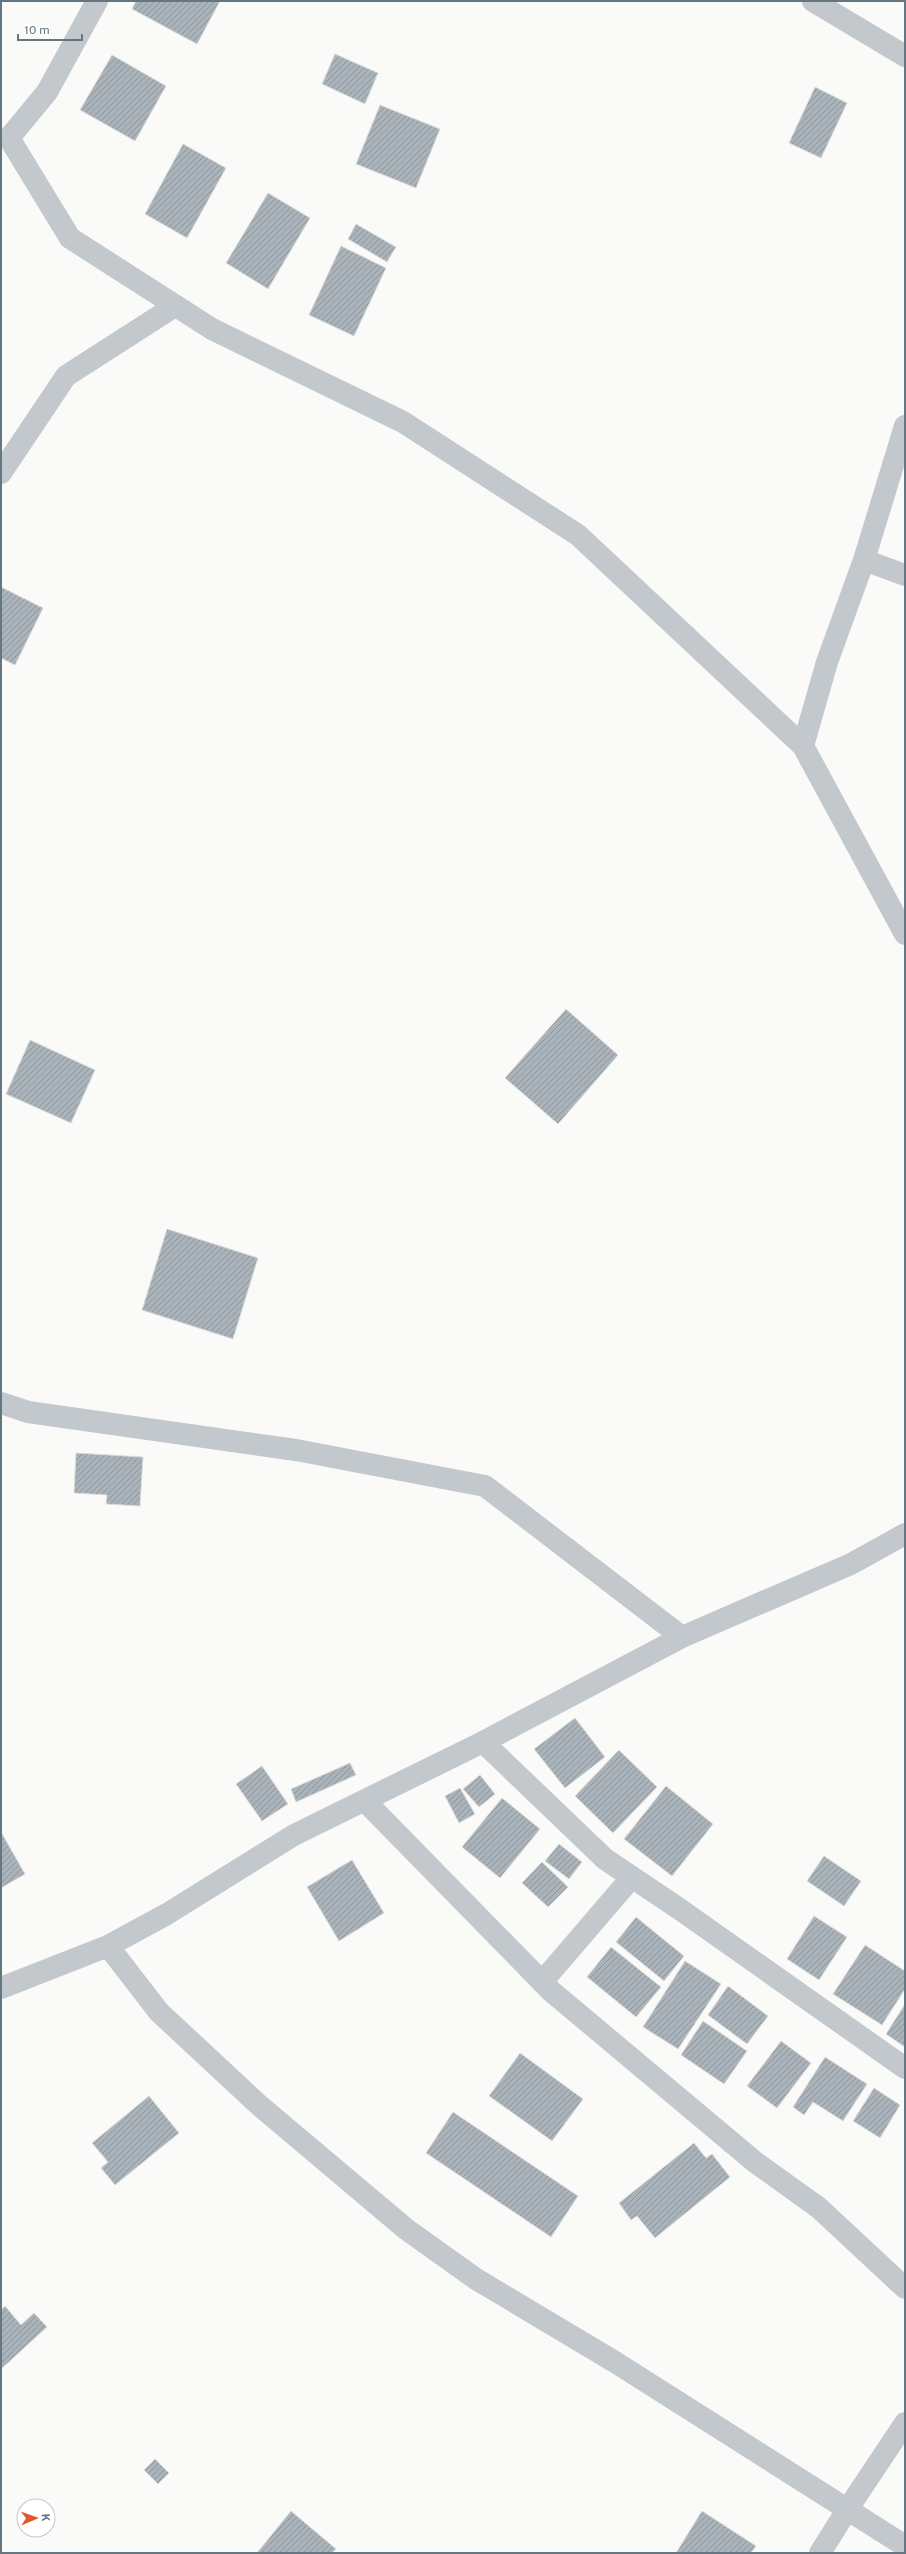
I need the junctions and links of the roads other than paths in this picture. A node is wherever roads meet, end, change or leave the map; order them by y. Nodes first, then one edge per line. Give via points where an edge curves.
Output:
1 (97, 1) edge
2 (813, 1) edge
3 (905, 56) edge
4 (5, 134) edge
5 (176, 306) junction
6 (905, 426) edge
7 (1, 473) edge
8 (864, 560) junction
9 (905, 575) edge
10 (803, 746) junction
11 (905, 934) edge
12 (1, 1403) edge
13 (905, 1534) edge
14 (682, 1637) junction
15 (483, 1742) junction
16 (365, 1801) junction
17 (632, 1877) junction
18 (108, 1946) junction
19 (542, 1982) junction
20 (1, 1988) edge
21 (905, 2068) edge
22 (905, 2288) edge
23 (905, 2424) edge
24 (847, 2510) junction
25 (905, 2546) edge
26 (820, 2553) edge

1 - 4 street via 47,92
2 - 3 street
4 - 5 street via 70,238
5 - 7 street via 66,376
5 - 10 street via 212,329 403,422 578,535
6 - 8 street
8 - 9 street
8 - 10 street via 827,662
10 - 11 street
12 - 14 street via 28,1412 296,1450 485,1486
13 - 14 street via 852,1564
14 - 15 street
15 - 16 street
15 - 17 street via 605,1859
16 - 18 street via 294,1835 167,1914
16 - 19 street
17 - 19 street
17 - 21 street
18 - 20 street
18 - 24 street via 159,2012 260,2106 406,2229 476,2279 615,2362
19 - 22 street via 755,2162 819,2208
23 - 24 street
24 - 25 street
24 - 26 street

